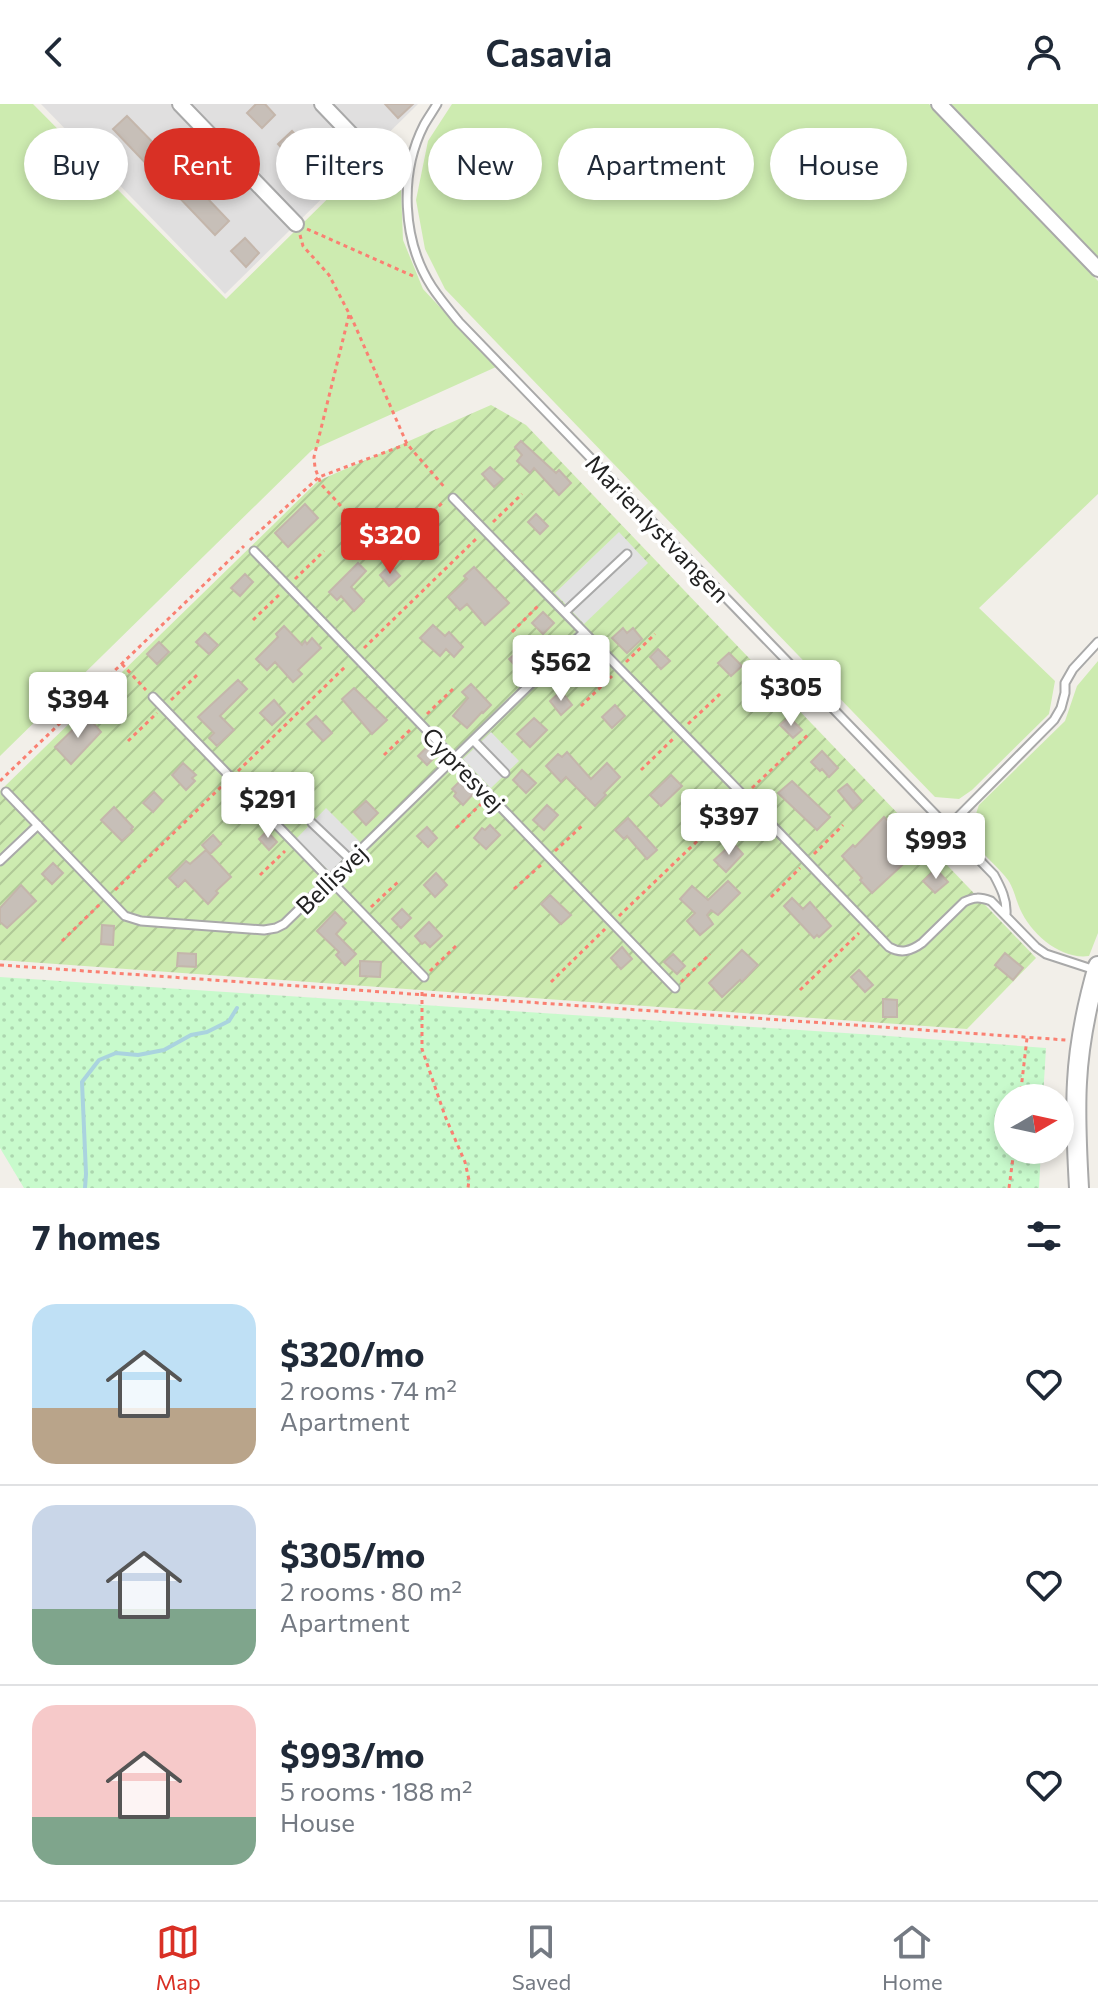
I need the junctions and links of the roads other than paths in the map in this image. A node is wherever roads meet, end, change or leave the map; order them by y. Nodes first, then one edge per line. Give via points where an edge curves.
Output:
1 (180, 104) edge
2 (322, 104) edge
3 (437, 104) edge
4 (939, 104) edge
5 (345, 128) edge
6 (296, 224) road end
7 (1098, 269) edge
8 (453, 498) dead end
9 (254, 551) dead end
10 (627, 554) dead end
11 (565, 612) junction
12 (584, 632) junction
13 (1098, 642) edge
14 (153, 697) road end
15 (473, 740) junction
16 (455, 757) junction
17 (505, 773) dead end
18 (6, 792) dead end
19 (312, 823) dead end
20 (38, 825) junction
21 (947, 828) junction
22 (351, 860) junction
23 (0, 861) edge
24 (330, 881) junction
25 (1006, 914) junction
26 (1097, 968) edge
27 (424, 977) road end
28 (675, 988) road end
29 (1079, 1188) edge

1 - 6 street
2 - 5 street
3 - 21 lane, Marienlystvangen via 423,126 407,188 408,221 431,286 459,322
4 - 7 street
8 - 11 lane
9 - 16 lane, Cypresvej
10 - 11 lane
11 - 12 lane
12 - 15 lane, Bellisvej
12 - 25 lane via 889,947 905,951 922,943 972,898 991,901
13 - 21 lane via 1065,683 1054,720
14 - 24 lane
15 - 16 lane, Bellisvej
15 - 17 lane
16 - 22 lane, Bellisvej
16 - 28 lane, Cypresvej
18 - 20 lane, Bellisvej
19 - 22 lane
20 - 23 lane
20 - 24 lane, Bellisvej via 132,920 276,928
21 - 25 lane, Marienlystvangen via 994,875
22 - 24 lane, Bellisvej
24 - 27 lane
25 - 26 lane via 1046,954
26 - 29 street via 1081,1041

